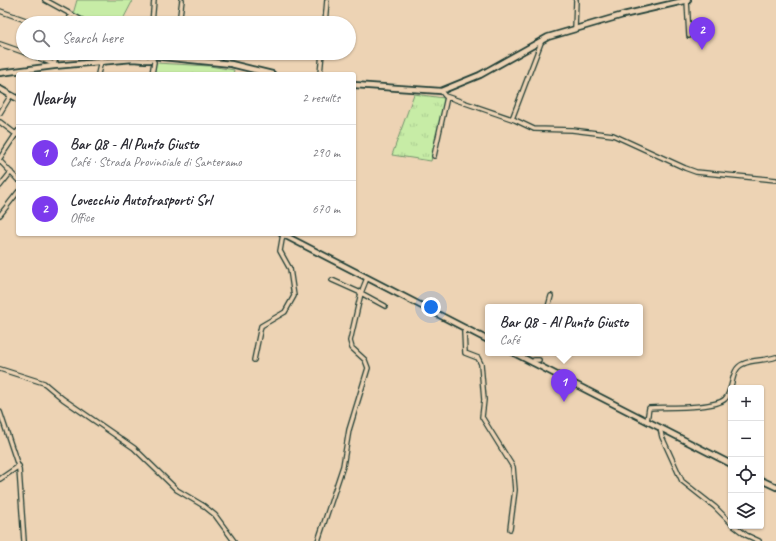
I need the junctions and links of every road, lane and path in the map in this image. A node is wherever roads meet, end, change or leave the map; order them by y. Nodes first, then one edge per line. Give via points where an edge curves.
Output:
1 (45, 0) edge
2 (154, 0) edge
3 (182, 0) edge
4 (327, 0) edge
5 (576, 0) edge
6 (687, 0) edge
7 (0, 11) edge
8 (71, 14) joint
9 (75, 16) edge
10 (153, 16) edge
11 (180, 16) edge
12 (326, 16) edge
13 (16, 17) edge
14 (575, 29) junction
15 (689, 36) dead end
16 (542, 40) junction
17 (0, 44) edge
18 (16, 50) edge
19 (42, 60) edge
20 (56, 60) edge
21 (122, 60) edge
22 (149, 60) edge
23 (203, 60) edge
24 (321, 60) edge
25 (101, 62) junction
26 (54, 65) junction
27 (98, 72) edge
28 (152, 72) edge
29 (264, 72) edge
30 (320, 72) edge
31 (0, 73) edge
32 (356, 86) edge
33 (0, 89) edge
34 (441, 91) junction
35 (11, 95) junction
36 (447, 97) junction
37 (16, 98) edge
38 (0, 113) edge
39 (512, 119) junction
40 (0, 122) edge
41 (16, 133) edge
42 (16, 135) edge
43 (434, 156) dead end
44 (0, 159) edge
45 (11, 172) junction
46 (16, 178) edge
47 (776, 180) edge
48 (0, 186) edge
49 (16, 195) edge
50 (0, 215) edge
51 (282, 236) edge
52 (286, 236) edge
53 (367, 278) junction
54 (332, 280) dead end
55 (361, 293) junction
56 (551, 296) dead end
57 (549, 304) edge
58 (385, 306) dead end
59 (466, 328) junction
60 (485, 338) edge
61 (526, 356) edge
62 (776, 357) edge
63 (254, 360) dead end
64 (539, 360) dead end
65 (533, 363) junction
66 (0, 369) edge
67 (0, 412) edge
68 (647, 421) junction
69 (660, 428) junction
70 (728, 462) edge
71 (19, 466) junction
72 (0, 479) edge
73 (764, 482) edge
74 (776, 488) edge
75 (728, 520) edge
76 (510, 529) dead end
77 (738, 529) edge
78 (24, 541) edge
79 (234, 541) edge
80 (318, 541) edge
81 (759, 541) edge

1 - 8 street
2 - 10 street
3 - 11 street
4 - 12 street
5 - 14 street
6 - 14 street
6 - 15 street
7 - 13 street
8 - 9 street
14 - 16 street
16 - 34 street via 480,75
16 - 39 street
17 - 18 street
19 - 26 street
20 - 26 street
21 - 25 street
22 - 28 street
23 - 29 street
24 - 30 street
25 - 26 street
25 - 27 street
26 - 31 street
32 - 34 street
33 - 35 street
34 - 36 street
35 - 37 street
35 - 38 street
36 - 39 street
36 - 43 street
39 - 47 street via 538,130 609,134 696,172
40 - 41 street
42 - 44 street
44 - 45 street
45 - 46 street
45 - 48 street
49 - 50 street
51 - 63 street via 280,251 290,269 294,296 285,312 262,326
52 - 53 street
53 - 55 street
53 - 59 street
54 - 55 street
55 - 58 street
55 - 80 street via 350,341 352,348 365,360 368,368 348,434 343,466
56 - 57 street
59 - 60 street
59 - 76 street via 466,353 478,358 481,364 484,400 482,417 513,467 515,490
61 - 65 street
62 - 68 street via 741,364 728,395 723,400 706,406 649,408
64 - 65 street via 534,360
65 - 68 street
66 - 79 street via 44,383 63,400 134,448 177,490 215,515
67 - 71 street
68 - 69 street
69 - 70 street
69 - 75 street via 682,481
71 - 72 street
71 - 78 street
73 - 74 street
77 - 81 street

